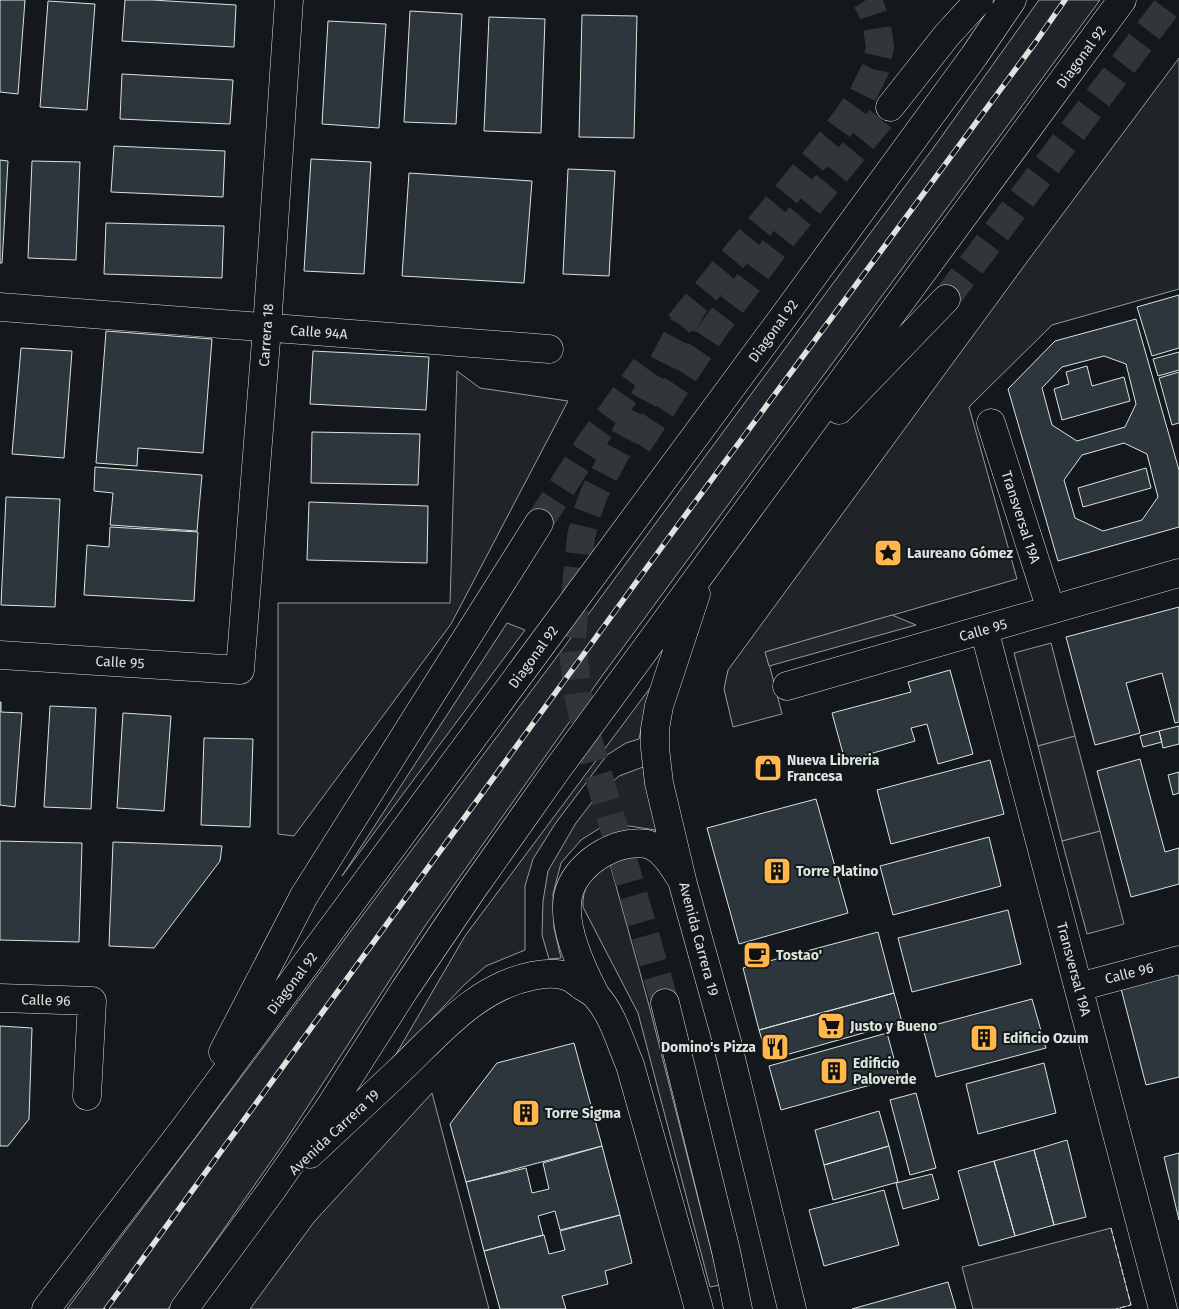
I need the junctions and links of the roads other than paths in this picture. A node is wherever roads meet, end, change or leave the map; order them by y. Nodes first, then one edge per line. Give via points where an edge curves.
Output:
1 (289, 0) edge
2 (979, 0) edge
3 (1012, 0) edge
4 (1122, 0) edge
5 (890, 107) tunnel mouth
6 (946, 299) tunnel mouth
7 (0, 307) edge
8 (267, 328) junction
9 (549, 349) dead end
10 (991, 423) dead end
11 (764, 489) junction
12 (539, 523) tunnel mouth
13 (705, 569) junction
14 (1179, 573) edge
15 (1051, 610) junction
16 (984, 629) junction
17 (0, 655) edge
18 (240, 670) joint
19 (787, 686) dead end
20 (683, 884) junction
21 (1179, 960) edge
22 (1079, 987) junction
23 (596, 996) junction
24 (0, 998) edge
25 (664, 1003) tunnel mouth
26 (87, 1096) dead end
27 (184, 1129) junction
28 (271, 1191) junction
29 (46, 1309) edge
30 (184, 1309) edge
31 (699, 1309) edge
32 (738, 1309) edge
33 (792, 1309) edge
34 (1163, 1309) edge

1 - 8 main road, Carrera 18
2 - 5 main road
3 - 27 main road, Diagonal 92 via 805,288
4 - 11 main road, Diagonal 92
6 - 11 main road
7 - 8 main road, Calle 94A
8 - 9 main road, Calle 94A
8 - 18 main road, Carrera 18
10 - 15 main road, Transversal 19A
11 - 13 main road, Diagonal 92
12 - 27 main road via 304,896
13 - 20 main road, Avenida Carrera 19 via 659,706 655,729 659,784
13 - 28 main road, Diagonal 92 via 472,890
14 - 15 main road, Calle 95
15 - 16 main road, Calle 95
16 - 19 main road, Calle 95
16 - 22 main road, Transversal 19A
17 - 18 main road, Calle 95
20 - 23 main road via 662,853 649,844 632,843 594,858 574,879 568,896 568,916 573,942
20 - 33 main road, Avenida Carrera 19 via 727,1042
21 - 22 main road, Calle 96
22 - 34 main road, Transversal 19A
23 - 28 main road, Avenida Carrera 19 via 570,977 552,972 520,978 497,988 453,1018
23 - 31 main road, Avenida Carrera 19 via 606,1010 630,1065
24 - 26 main road, Calle 96 via 92,1001
25 - 32 main road
27 - 29 main road, Diagonal 92
28 - 30 main road, Diagonal 92

